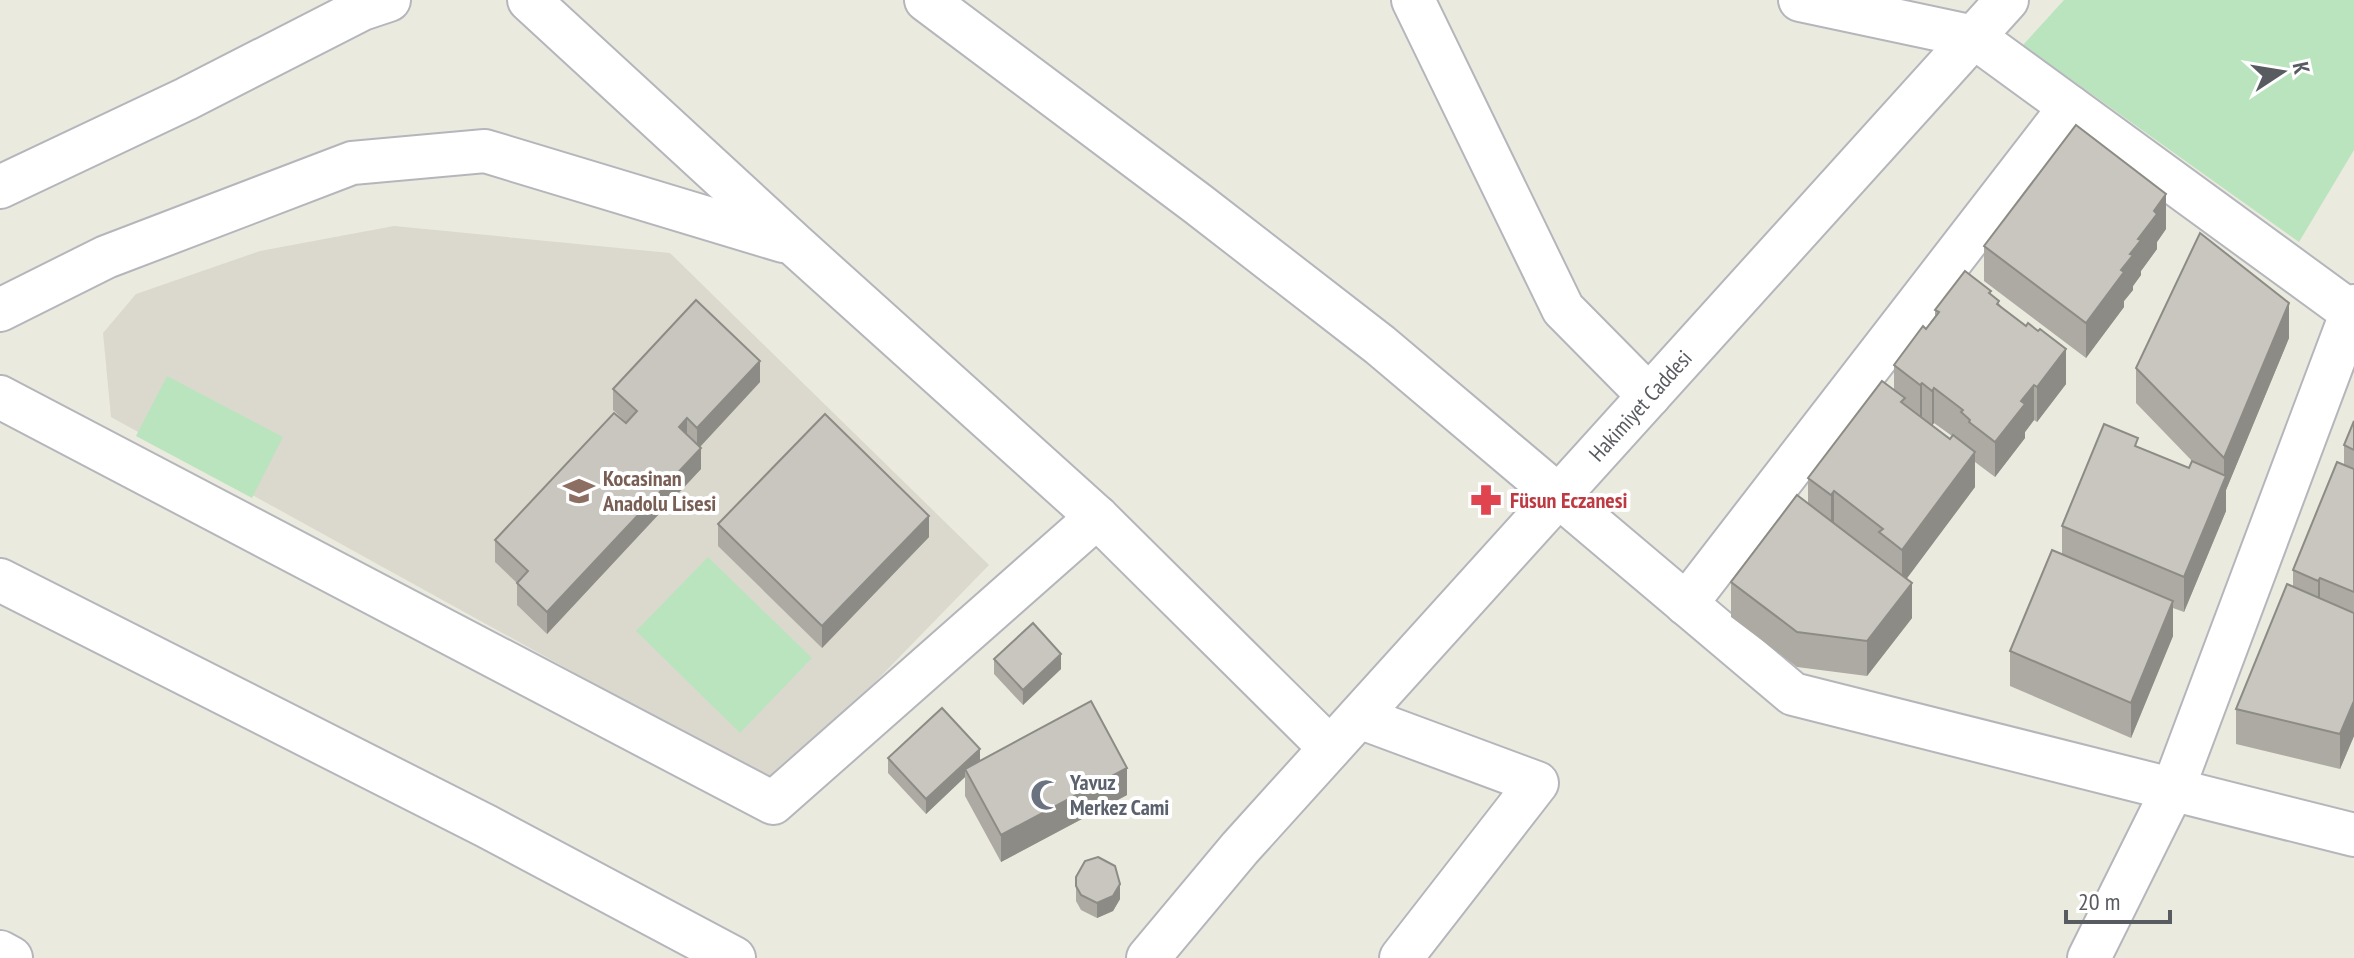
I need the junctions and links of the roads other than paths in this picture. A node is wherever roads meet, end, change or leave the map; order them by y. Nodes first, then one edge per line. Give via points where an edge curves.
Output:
1 (389, 0) edge
2 (529, 0) edge
3 (926, 0) edge
4 (1413, 0) edge
5 (1800, 0) edge
6 (2007, 0) edge
7 (1974, 37) junction
8 (2070, 107) junction
9 (0, 187) edge
10 (794, 244) junction
11 (2352, 309) edge
12 (0, 310) edge
13 (1649, 396) junction
14 (0, 397) edge
15 (1559, 496) junction
16 (1097, 517) junction
17 (0, 580) edge
18 (1686, 604) junction
19 (1359, 717) junction
20 (1330, 748) junction
21 (2173, 789) junction
22 (2354, 835) edge
23 (0, 952) edge
24 (11, 958) edge
25 (734, 958) edge
26 (1148, 958) edge
27 (1401, 958) edge
28 (2089, 958) edge

1 - 9 street
2 - 10 street
3 - 15 street via 1343,317
4 - 13 street via 1563,309
5 - 7 street
6 - 7 street, Hakimiyet Caddesi
7 - 8 street
7 - 13 street, Hakimiyet Caddesi
8 - 11 street
8 - 18 street
10 - 12 street via 485,151 352,163 106,257
10 - 16 street
11 - 21 street
13 - 15 street, Hakimiyet Caddesi
14 - 16 street via 773,803
15 - 18 street
15 - 19 street, Hakimiyet Caddesi
16 - 20 street
17 - 25 street
18 - 21 street via 1793,694
19 - 20 street, Hakimiyet Caddesi
19 - 27 street via 1537,783
20 - 26 street, Hakimiyet Caddesi
21 - 22 street
21 - 28 street
23 - 24 street

